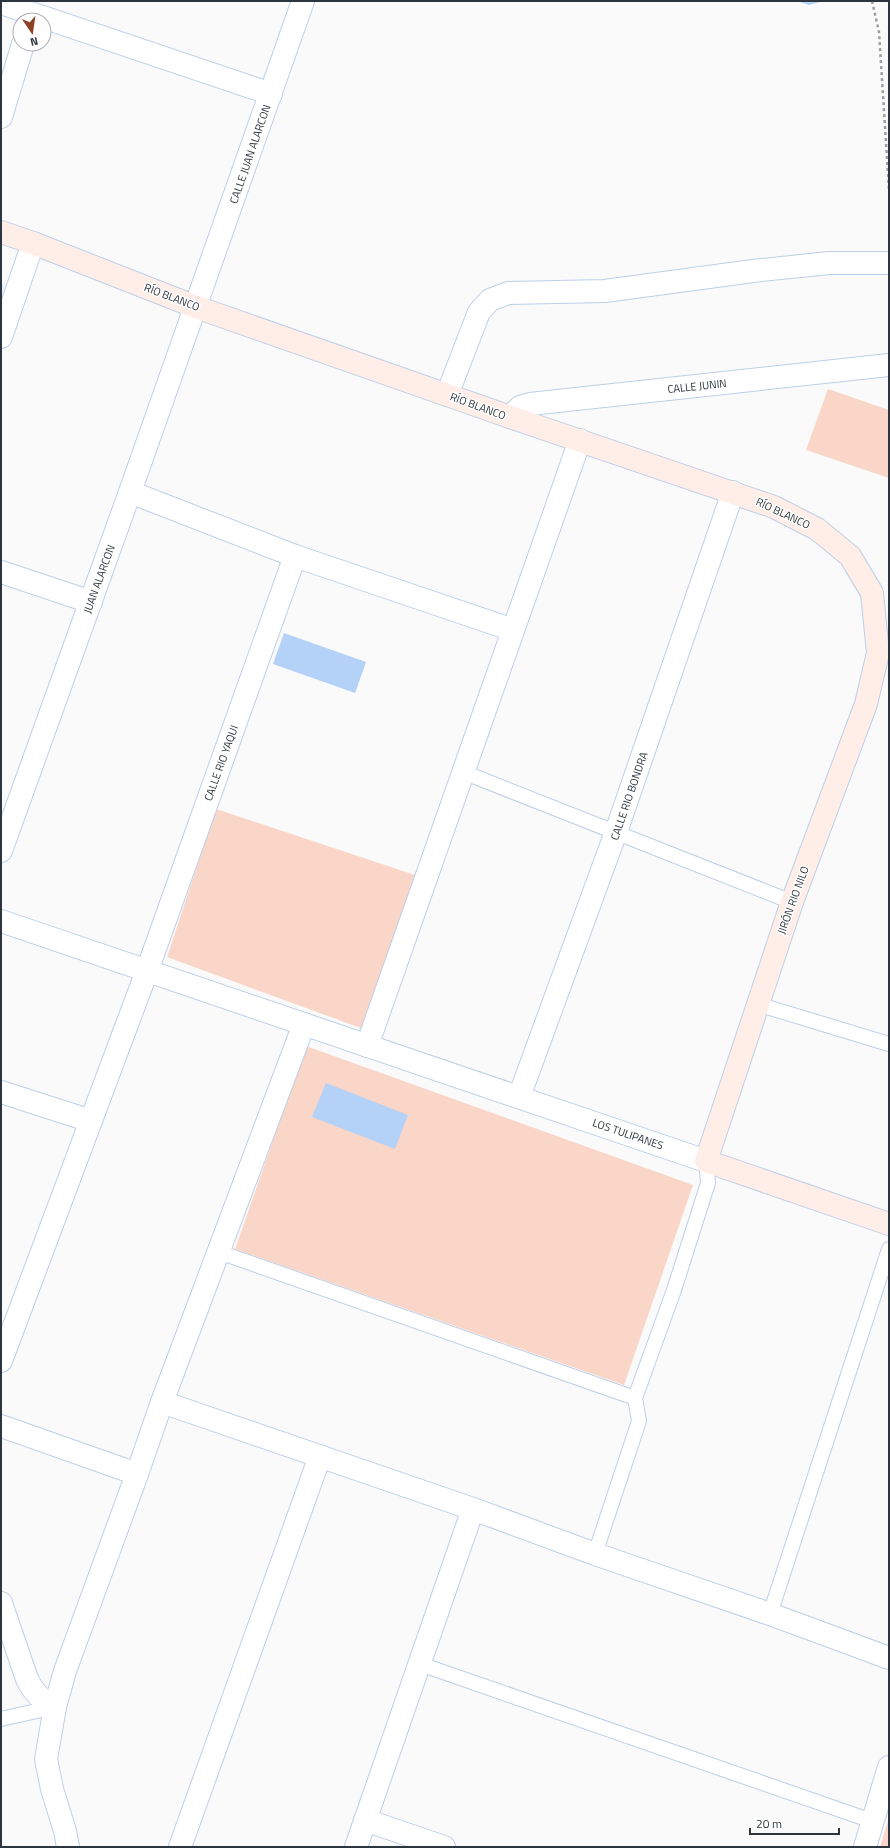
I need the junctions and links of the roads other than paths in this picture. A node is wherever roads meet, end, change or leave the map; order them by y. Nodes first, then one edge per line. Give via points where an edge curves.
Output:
1 (303, 1) edge
2 (1, 4) edge
3 (33, 12) edge
4 (52, 19) edge
5 (21, 52) edge
6 (271, 94) junction
7 (1, 117) edge
8 (1, 232) edge
9 (33, 243) junction
10 (889, 263) edge
11 (196, 307) junction
12 (1, 337) edge
13 (889, 365) edge
14 (447, 394) junction
15 (510, 417) junction
16 (580, 440) junction
17 (130, 492) junction
18 (733, 492) junction
19 (295, 556) junction
20 (1, 572) edge
21 (91, 602) junction
22 (513, 630) junction
23 (884, 649) edge
24 (463, 772) junction
25 (616, 832) junction
26 (1, 851) edge
27 (792, 902) junction
28 (1, 921) edge
29 (147, 971) junction
30 (757, 1004) junction
31 (304, 1024) junction
32 (889, 1044) edge
33 (367, 1046) junction
34 (1, 1092) edge
35 (519, 1097) junction
36 (91, 1121) junction
37 (706, 1161) junction
38 (889, 1224) edge
39 (889, 1249) edge
40 (219, 1252) junction
41 (1, 1361) edge
42 (635, 1398) junction
43 (162, 1402) junction
44 (1, 1426) edge
45 (320, 1456) junction
46 (137, 1474) junction
47 (473, 1509) junction
48 (595, 1554) junction
49 (1, 1603) edge
50 (770, 1614) junction
51 (889, 1658) edge
52 (420, 1664) junction
53 (55, 1707) junction
54 (1, 1719) edge
55 (889, 1767) edge
56 (365, 1820) junction
57 (872, 1821) junction
58 (68, 1847) edge
59 (180, 1847) edge
60 (356, 1847) edge
61 (444, 1847) edge
62 (865, 1847) edge

1 - 6 street, CALLE JUAN ALARCON
2 - 3 street
4 - 6 street
5 - 7 street
6 - 11 street, CALLE JUAN ALARCON
8 - 9 street, RÍO BLANCO
9 - 11 street, RÍO BLANCO
9 - 12 street
10 - 14 street via 829,263 605,291 508,293 490,300 479,312
11 - 14 street, RÍO BLANCO
11 - 17 street, JUAN ALARCON
13 - 15 street, CALLE JUNIN via 530,404 520,407
14 - 15 street, RÍO BLANCO
15 - 16 street, RÍO BLANCO
16 - 18 street, RÍO BLANCO
16 - 22 street
17 - 19 street
17 - 21 street, JUAN ALARCON
18 - 23 street, RÍO BLANCO via 774,507 817,529 850,556 872,592
18 - 25 street, CALLE RIO BONDRA
19 - 22 street
19 - 29 street, CALLE RIO YAQUI
20 - 21 street
21 - 26 street, JUAN ALARCON
22 - 24 street
23 - 27 street, JIRÓN RIO NILO
24 - 25 lane
24 - 33 street
25 - 27 lane
25 - 35 street, CALLE RIO BONDRA
27 - 30 street, JIRÓN RIO NILO
28 - 29 street, LOS TULIPANES
29 - 31 street, LOS TULIPANES
29 - 36 street, CALLE RIO YAQUI
30 - 32 lane
30 - 37 street, JIRÓN RIO NILO
31 - 33 street, LOS TULIPANES
31 - 40 street
33 - 35 street, LOS TULIPANES
34 - 36 street
35 - 37 street, LOS TULIPANES
36 - 41 street, CALLE RIO YAQUI
37 - 38 street, LOS TULIPANES
37 - 42 lane via 708,1183 674,1290
39 - 50 lane
40 - 42 lane
40 - 43 street
42 - 48 lane via 639,1421
43 - 45 street
43 - 46 street
44 - 46 street
45 - 47 street
45 - 59 street
46 - 53 street via 65,1671
47 - 48 street
47 - 52 street
48 - 50 street
49 - 53 street via 33,1691
50 - 51 street
52 - 56 street
52 - 57 lane
53 - 54 lane
53 - 58 street via 46,1759
55 - 57 street
56 - 60 street
56 - 61 street
57 - 62 street

